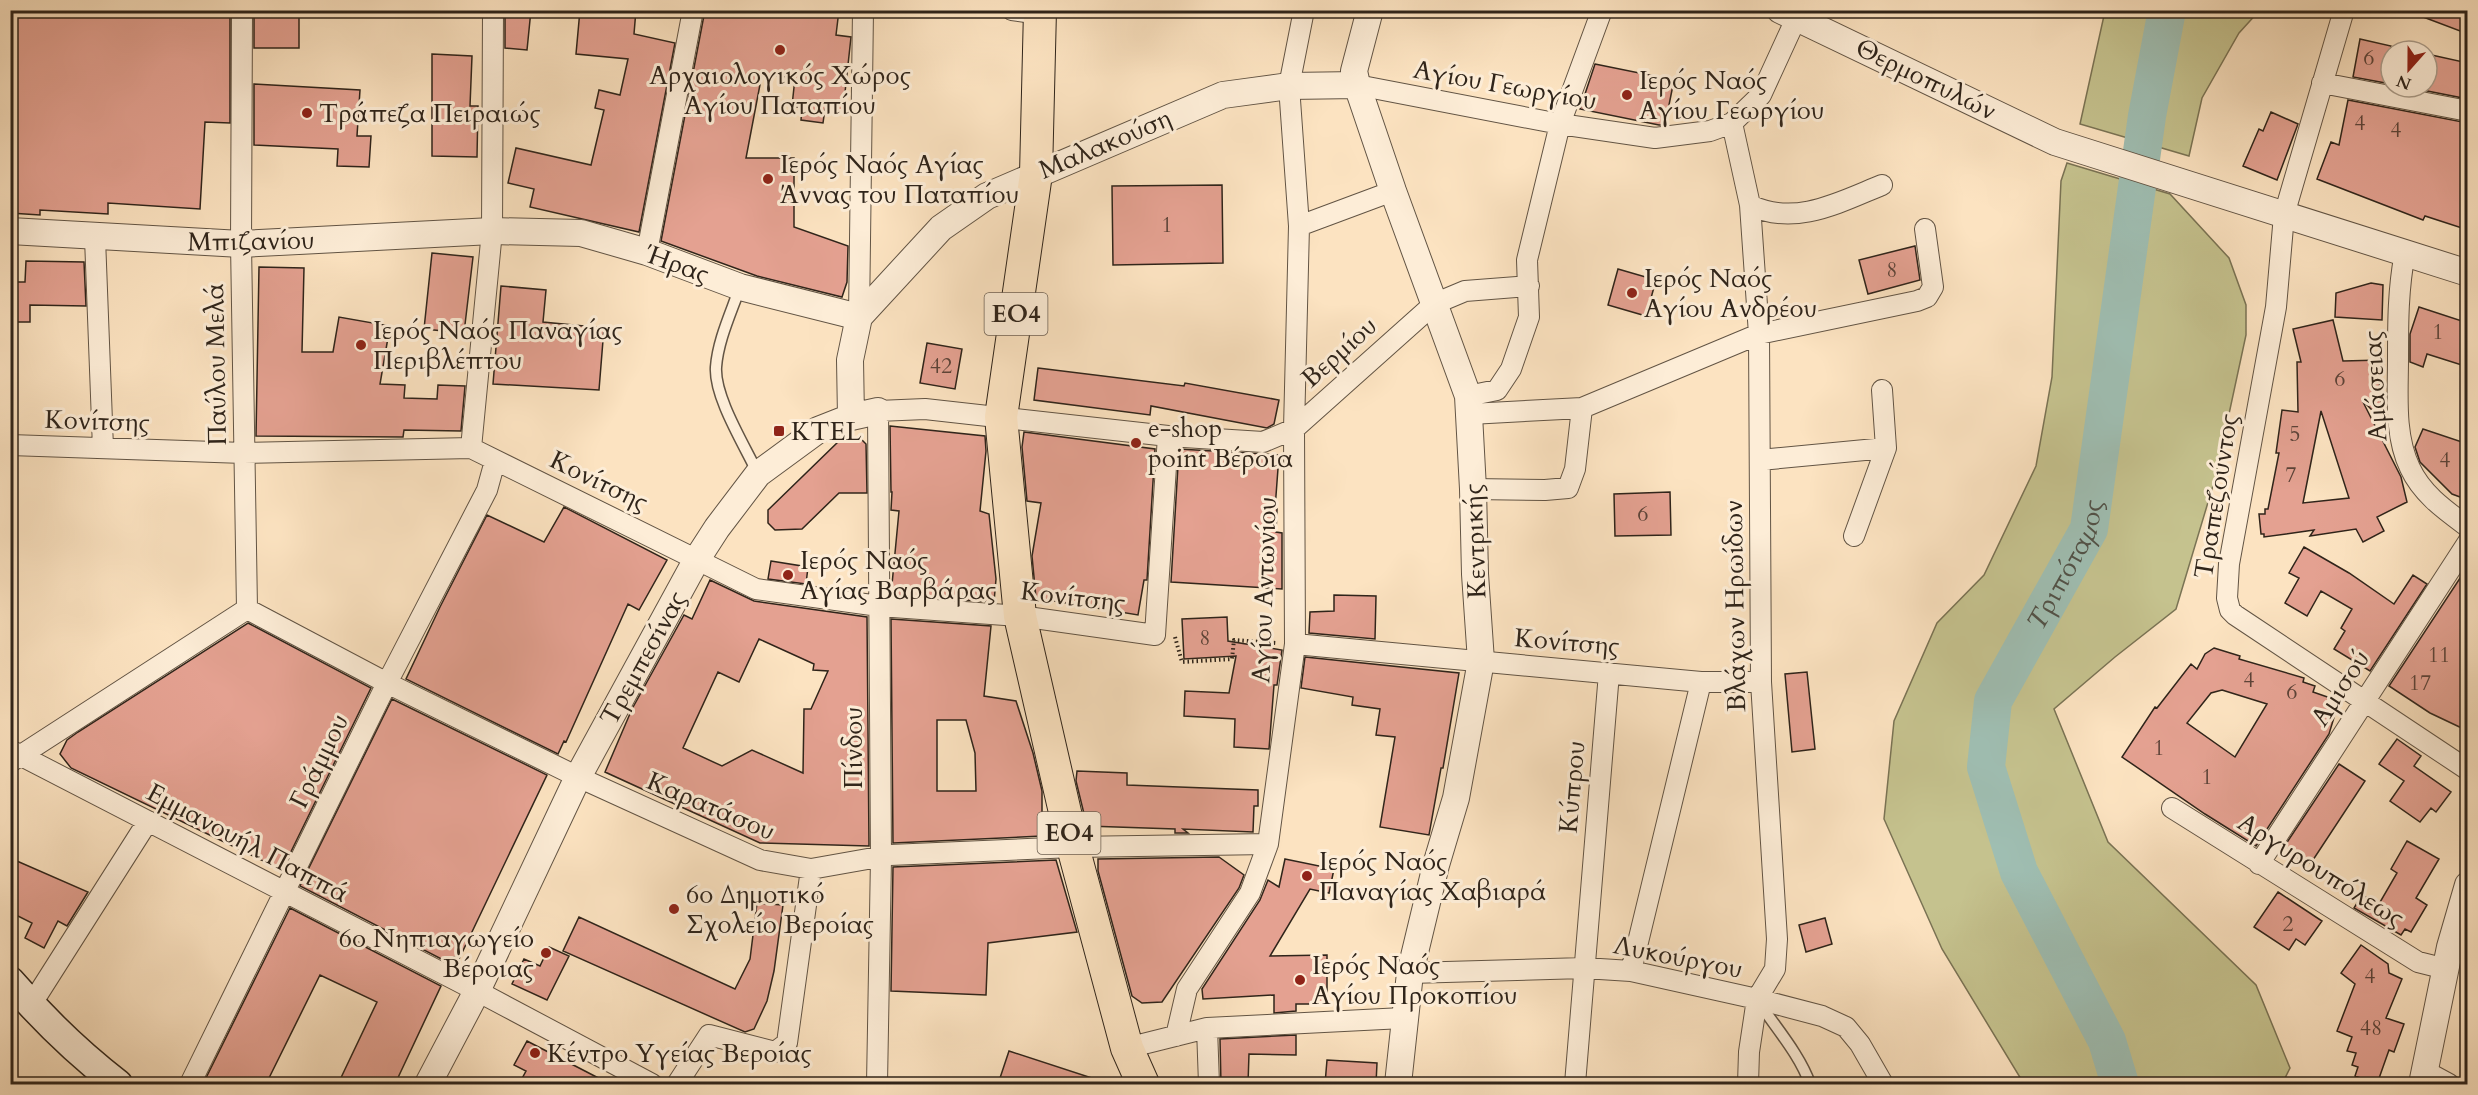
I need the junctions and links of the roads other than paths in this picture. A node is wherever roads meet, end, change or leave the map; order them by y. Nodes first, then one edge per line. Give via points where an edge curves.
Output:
1 (242, 10) edge
2 (493, 10) edge
3 (693, 10) edge
4 (863, 10) edge
5 (1304, 10) edge
6 (1370, 10) edge
7 (1602, 10) edge
8 (2343, 10) edge
9 (1031, 12) edge
10 (1792, 13) edge
11 (2322, 84) junction
12 (1357, 85) junction
13 (1289, 86) junction
14 (2468, 111) edge
15 (1732, 123) junction
16 (1560, 124) junction
17 (1036, 174) junction
18 (1882, 185) dead end
19 (1393, 191) junction
20 (1750, 205) junction
21 (2284, 214) junction
22 (1299, 226) junction
23 (1925, 229) dead end
24 (10, 231) edge
25 (492, 231) junction
26 (95, 238) junction
27 (241, 244) junction
28 (647, 252) junction
29 (2405, 253) junction
30 (2468, 273) edge
31 (1529, 286) junction
32 (740, 287) junction
33 (1434, 304) junction
34 (859, 317) junction
35 (1759, 334) junction
36 (1882, 390) dead end
37 (1469, 405) junction
38 (1582, 408) junction
39 (878, 411) junction
40 (852, 417) junction
41 (1001, 417) junction
42 (1294, 429) junction
43 (1168, 436) junction
44 (10, 445) edge
45 (103, 448) junction
46 (471, 448) junction
47 (1886, 448) junction
48 (244, 453) junction
49 (1760, 460) junction
50 (495, 461) junction
51 (758, 474) junction
52 (1473, 489) junction
53 (2468, 526) edge
54 (1854, 536) dead end
55 (2468, 542) edge
56 (697, 559) junction
57 (879, 606) junction
58 (247, 609) junction
59 (1020, 616) junction
60 (1295, 644) junction
61 (1481, 662) junction
62 (1609, 674) junction
63 (1701, 682) junction
64 (1761, 682) junction
65 (387, 683) junction
66 (2365, 700) junction
67 (14, 756) edge
68 (2468, 770) edge
69 (578, 777) junction
70 (2172, 808) dead end
71 (148, 821) junction
72 (1268, 844) junction
73 (1072, 847) junction
74 (881, 858) junction
75 (2259, 864) junction
76 (811, 869) junction
77 (2468, 885) edge
78 (285, 893) junction
79 (2455, 955) edge
80 (1584, 968) junction
81 (1631, 971) junction
82 (1410, 973) junction
83 (10, 981) edge
84 (477, 991) junction
85 (1757, 999) junction
86 (32, 1005) junction
87 (1404, 1018) junction
88 (1207, 1028) junction
89 (1176, 1036) junction
90 (1127, 1048) junction
91 (2424, 1078) edge
92 (118, 1084) edge
93 (190, 1084) edge
94 (428, 1084) edge
95 (652, 1084) edge
96 (677, 1084) edge
97 (877, 1084) edge
98 (1143, 1084) edge
99 (1209, 1084) edge
100 (1398, 1084) edge
101 (1575, 1084) edge
102 (1748, 1084) edge
103 (1810, 1084) edge
104 (1883, 1084) edge
105 (2449, 1084) edge

1 - 27 street, Παύλου Μελά
2 - 25 street
3 - 28 street
4 - 34 street
5 - 13 street, Αγίου Αντωνίου
6 - 12 street, Κεντρικής via 1354,71
7 - 16 street
8 - 11 street, Τραπεζούντος
9 - 17 main road, ΕΟ4
10 - 15 street, Αγίου Γεωργίου via 1761,95
10 - 21 street, Θερμοπυλών via 2055,142
11 - 14 street
11 - 21 street, Τραπεζούντος
12 - 13 street, Μαλακούση
12 - 16 street, Αγίου Γεωργίου
12 - 19 street, Κεντρικής
13 - 17 street, Μαλακούση via 1222,95
13 - 22 street, Αγίου Αντωνίου
15 - 16 street, Αγίου Γεωργίου via 1710,131 1655,138
15 - 20 street, Βλάχων Ηρωίδων
16 - 31 street via 1527,260
17 - 34 street, Μαλακούση via 987,196 941,228
17 - 41 main road, ΕΟ4
18 - 20 street via 1823,210 1791,215
19 - 22 street
19 - 33 street, Κεντρικής
20 - 35 street, Βλάχων Ηρωίδων
21 - 29 street
21 - 66 street, Τραπεζούντος via 2274,318 2229,564 2228,604 2240,620
22 - 42 street, Αγίου Αντωνίου
23 - 35 street via 1933,287 1927,297
24 - 26 street, Μπιζανίου
25 - 27 street, Μπιζανίου
25 - 28 street, Ήρας via 581,233
25 - 46 street
26 - 27 street, Μπιζανίου
26 - 45 street
27 - 48 street, Παύλου Μελά
28 - 32 street, Ήρας
29 - 30 street
29 - 53 street, Αμάσειας via 2399,283 2401,438 2410,468 2430,498
31 - 33 street, Βερμίου via 1465,291
31 - 37 street via 1529,317 1511,369 1497,390
32 - 34 street, Ήρας
32 - 51 lane via 718,350 718,391
33 - 37 street, Κεντρικής
33 - 42 street, Βερμίου
34 - 40 street via 850,360
35 - 38 street
35 - 49 street, Βλάχων Ηρωίδων
36 - 47 street
37 - 38 street
37 - 52 street, Κεντρικής
38 - 52 street via 1575,469 1568,488
39 - 40 street, Τρεμπεσίνας
39 - 41 street, Τρεμπεσίνας via 925,409
39 - 57 street, Πίνδου
40 - 51 street, Τρεμπεσίνας via 818,430
41 - 43 street, Βερμίου
41 - 59 main road, ΕΟ4
42 - 43 street, Βερμίου via 1263,442
42 - 60 street, Αγίου Αντωνίου
43 - 59 street, Κονίτσης via 1155,635
44 - 45 street, Κονίτσης
45 - 48 street, Κονίτσης
46 - 48 street, Κονίτσης
46 - 50 street, Κονίτσης
47 - 49 street
47 - 54 street
48 - 58 street, Παύλου Μελά
49 - 64 street, Βλάχων Ηρωίδων
50 - 56 street, Κονίτσης
50 - 65 street, Γράμμου via 487,490
51 - 56 street, Τρεμπεσίνας
52 - 61 street, Κεντρικής
55 - 66 street, Αμισού
56 - 57 street, Κονίτσης via 756,590
56 - 69 street, Τρεμπεσίνας
57 - 59 street, Κονίτσης
57 - 74 street, Πίνδου
58 - 65 street, Καρατάσου
58 - 67 street
59 - 73 main road, ΕΟ4
60 - 61 street, Κονίτσης
60 - 72 street, Αγίου Αντωνίου
61 - 62 street, Κονίτσης
61 - 82 street, Κεντρικής via 1456,798
62 - 63 street, Κονίτσης
62 - 80 street, Κύπρου
63 - 64 street, Κονίτσης
63 - 81 street
64 - 85 street, Βλάχων Ηρωίδων via 1777,939 1775,969
65 - 69 street, Καρατάσου
65 - 78 street, Γράμμου
66 - 68 street, Τραπεζούντος
66 - 75 street, Αμισού
67 - 71 street, Εμμανουήλ Παππά
69 - 76 street, Καρατάσου via 760,860
69 - 84 street, Τρεμπεσίνας
70 - 75 street, Αργυρουπόλεως
71 - 78 street, Εμμανουήλ Παππά
71 - 86 street
72 - 73 street, Καρατάσου
72 - 89 street, Αγίου Αντωνίου via 1250,893 1187,989
73 - 74 street, Καρατάσου
73 - 90 main road, ΕΟ4
74 - 76 street, Καρατάσου
74 - 97 street, Πίνδου
75 - 79 street, Αργυρουπόλεως via 2418,963
76 - 96 street via 787,1043 775,1052 709,1035
77 - 79 street
78 - 84 street, Εμμανουήλ Παππά
78 - 93 street, Γράμμου
79 - 91 street
80 - 81 street, Λυκούργου
80 - 82 street, Λυκούργου
80 - 101 street, Κύπρου
81 - 85 street, Λυκούργου
82 - 87 street, Κεντρικής
83 - 86 main road
84 - 94 street, Τρεμπεσίνας
84 - 95 street, Εμμανουήλ Παππά
85 - 102 street, Βλάχων Ηρωίδων
85 - 103 lane via 1800,1059
85 - 104 street, Λυκούργου via 1822,1016 1846,1027
86 - 92 main road via 89,1062
87 - 88 street
87 - 100 street, Κεντρικής
88 - 89 street
88 - 99 street
89 - 90 street
90 - 98 main road, ΕΟ4
91 - 105 street

